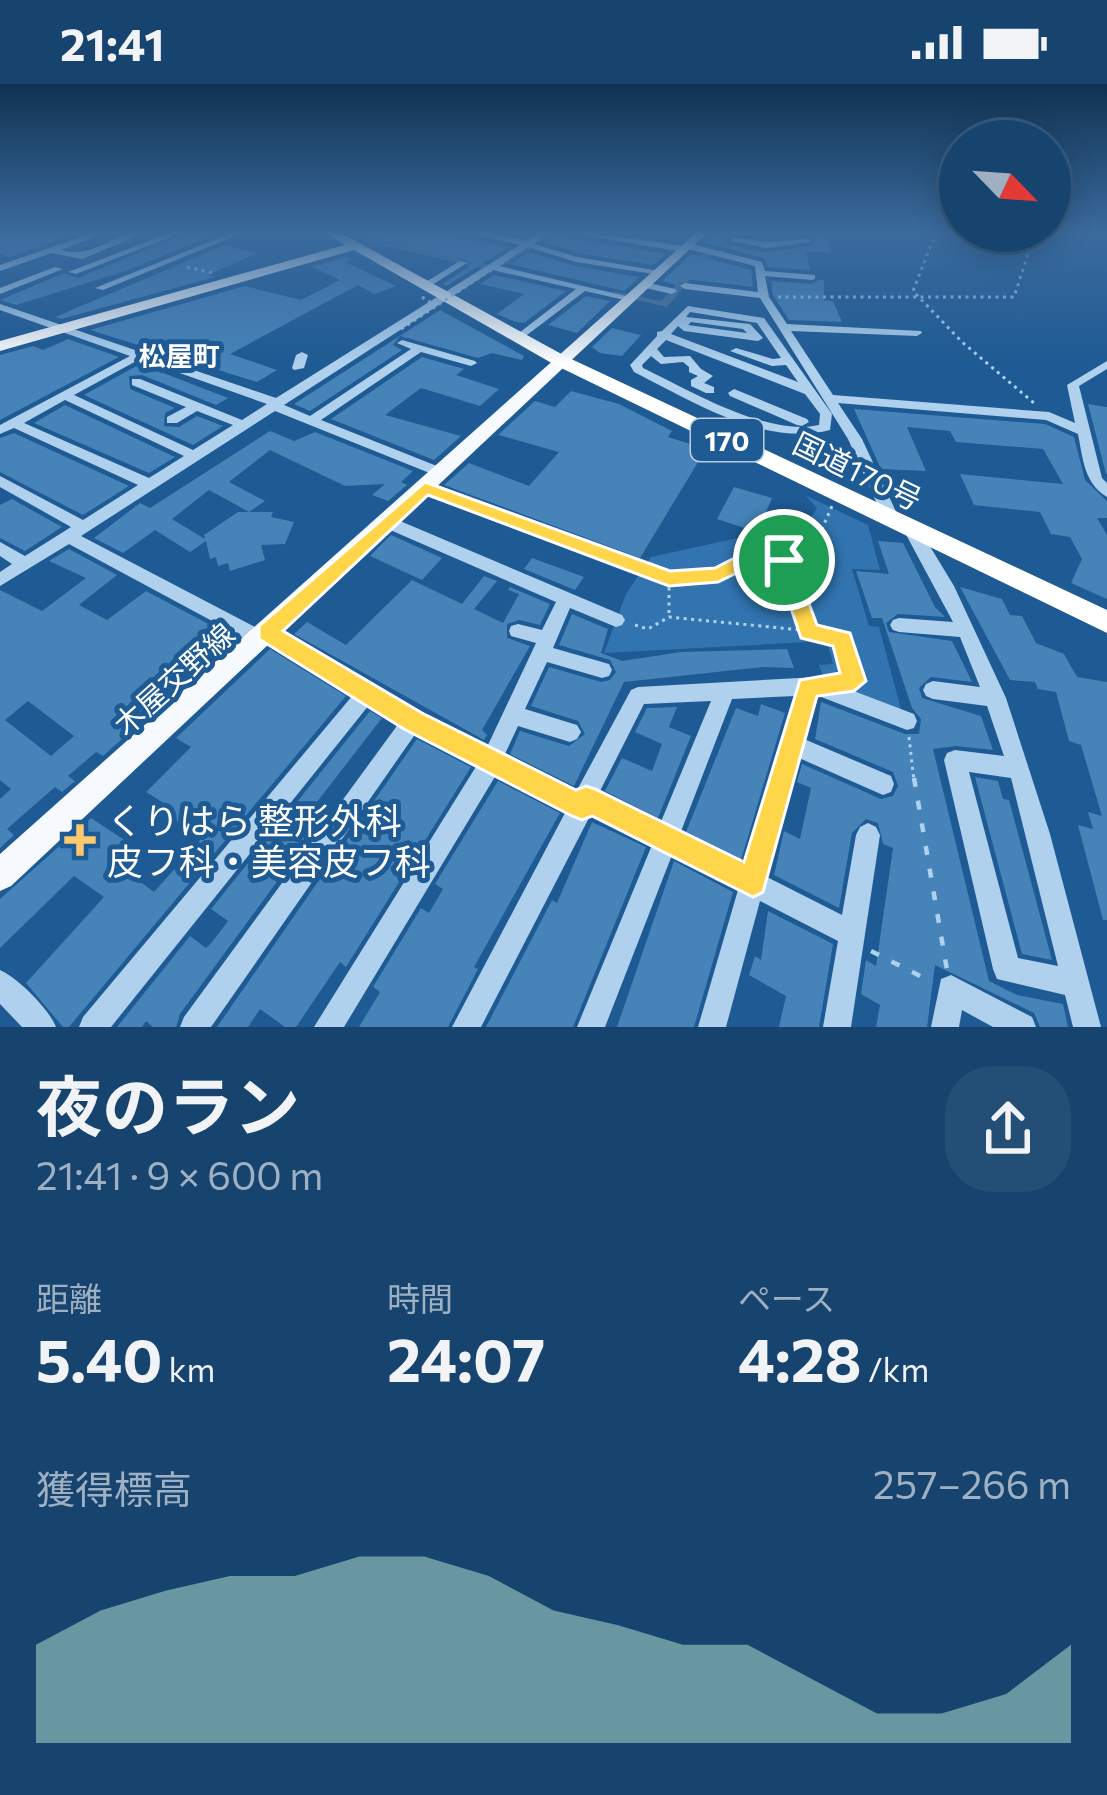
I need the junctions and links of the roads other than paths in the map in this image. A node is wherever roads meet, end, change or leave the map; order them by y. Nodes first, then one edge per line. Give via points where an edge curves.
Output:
1 (37, 276) edge
2 (95, 276) edge
3 (130, 276) edge
4 (252, 276) edge
5 (398, 276) edge
6 (451, 276) edge
7 (475, 276) edge
8 (536, 276) edge
9 (620, 276) edge
10 (654, 276) edge
11 (761, 276) edge
12 (799, 276) edge
13 (812, 277) dead end
14 (84, 280) dead end
15 (644, 285) junction
16 (685, 286) dead end
17 (583, 288) junction
18 (105, 290) dead end
19 (0, 291) edge
20 (672, 292) dead end
21 (764, 296) junction
22 (431, 297) junction
23 (0, 307) edge
24 (555, 310) junction
25 (569, 313) dead end
26 (66, 328) junction
27 (725, 328) junction
28 (664, 332) junction
29 (916, 333) dead end
30 (771, 334) junction
31 (402, 336) road end
32 (519, 338) junction
33 (0, 346) edge
34 (420, 348) junction
35 (646, 352) junction
36 (715, 355) junction
37 (140, 356) junction
38 (349, 358) junction
39 (561, 361) junction
40 (471, 363) dead end
41 (1107, 364) edge
42 (694, 369) junction
43 (387, 370) junction
44 (136, 382) dead end
45 (747, 383) junction
46 (671, 385) junction
47 (810, 392) junction
48 (694, 394) junction
49 (65, 396) junction
50 (277, 403) junction
51 (196, 406) junction
52 (816, 410) junction
53 (668, 412) junction
54 (172, 420) dead end
55 (311, 421) junction
56 (243, 425) junction
57 (7, 427) edge
58 (1081, 431) junction
59 (195, 456) junction
60 (434, 480) junction
61 (0, 481) edge
62 (149, 484) junction
63 (1107, 492) edge
64 (388, 522) junction
65 (902, 524) junction
66 (75, 531) junction
67 (0, 548) edge
68 (25, 563) junction
69 (639, 569) road end
70 (0, 580) edge
71 (566, 598) junction
72 (616, 620) road end
73 (1107, 622) edge
74 (899, 625) dead end
75 (968, 631) junction
76 (518, 632) dead end
77 (264, 635) junction
78 (544, 646) junction
79 (602, 670) dead end
80 (812, 687) junction
81 (933, 690) dead end
82 (368, 691) junction
83 (725, 691) junction
84 (996, 698) junction
85 (512, 715) junction
86 (413, 721) junction
87 (908, 721) road end
88 (571, 732) dead end
89 (791, 744) junction
90 (492, 758) junction
91 (1018, 770) junction
92 (883, 784) dead end
93 (584, 803) junction
94 (868, 835) dead end
95 (666, 838) junction
96 (0, 874) edge
97 (753, 882) junction
98 (851, 938) junction
99 (1075, 983) junction
100 (0, 984) edge
101 (1092, 1021) edge
102 (43, 1027) edge
103 (94, 1027) edge
104 (194, 1027) edge
105 (328, 1027) edge
106 (466, 1027) edge
107 (591, 1027) edge
108 (712, 1027) edge
109 (836, 1027) edge
110 (945, 1027) edge
111 (1022, 1027) edge

1 - 19 street
2 - 14 street
3 - 18 street
4 - 26 highway
5 - 22 highway, 国道170号 / 170
6 - 22 street
7 - 22 street
8 - 17 street
9 - 15 street
10 - 15 main road, 木屋交野線
11 - 21 street
12 - 13 street
15 - 17 street
15 - 20 street
15 - 39 main road, 木屋交野線
16 - 21 street
17 - 24 street
21 - 30 street
22 - 32 highway, 国道170号 / 170
22 - 38 street
23 - 26 street
24 - 25 street
24 - 32 street
26 - 33 highway
26 - 37 street
27 - 27 street via 682,324 701,320
27 - 30 street
27 - 30 street
28 - 30 street via 692,309 756,318
28 - 35 street
28 - 36 street
28 - 45 street
29 - 30 street
30 - 45 street
30 - 52 street
31 - 34 street
32 - 39 highway, 国道170号 / 170
34 - 40 street
34 - 43 street
35 - 42 street via 656,368
35 - 46 street via 638,370
36 - 42 street
36 - 45 street
37 - 49 street
37 - 50 street
38 - 43 street
38 - 50 street
39 - 53 highway, 国道170号 / 170
39 - 60 main road, 木屋交野線
41 - 58 street via 1073,385
42 - 45 street via 707,376 695,383
42 - 46 street
43 - 55 street
44 - 51 street
45 - 47 street
45 - 47 street
45 - 48 street
45 - 52 street
45 - 52 street
45 - 52 street via 773,428 812,433 827,420
46 - 48 street
47 - 52 street
48 - 53 street
49 - 57 street
49 - 59 street
50 - 55 street
50 - 56 street
51 - 54 street
51 - 56 street
52 - 58 street via 1049,416
52 - 65 street
53 - 65 highway, 国道170号 / 170
55 - 60 street
56 - 59 street
57 - 62 street
58 - 63 street via 1095,480
59 - 62 street
60 - 64 main road, 木屋交野線
60 - 69 street
61 - 66 street
62 - 66 street
64 - 71 street
64 - 77 main road, 木屋交野線
65 - 73 highway, 国道170号 / 170
65 - 75 street
66 - 68 street
66 - 77 street
67 - 68 street
68 - 70 street
71 - 72 street
71 - 78 street
74 - 75 street
75 - 84 street
76 - 78 street
77 - 82 street
77 - 96 main road, 木屋交野線
78 - 79 street
78 - 85 street
80 - 83 street
80 - 87 street
80 - 89 street
81 - 84 street
82 - 86 street
82 - 103 street
83 - 93 street via 638,696
83 - 95 street
84 - 91 street
85 - 88 street
85 - 90 street
86 - 90 street
86 - 104 street
89 - 92 street
89 - 97 street
90 - 93 street
90 - 105 street
91 - 99 street
91 - 99 street via 955,760 1007,969
93 - 95 street
93 - 106 street
94 - 98 street
95 - 97 street
95 - 107 street
97 - 98 street
97 - 108 street
98 - 109 street
99 - 101 street
100 - 102 street
110 - 111 street via 950,990

